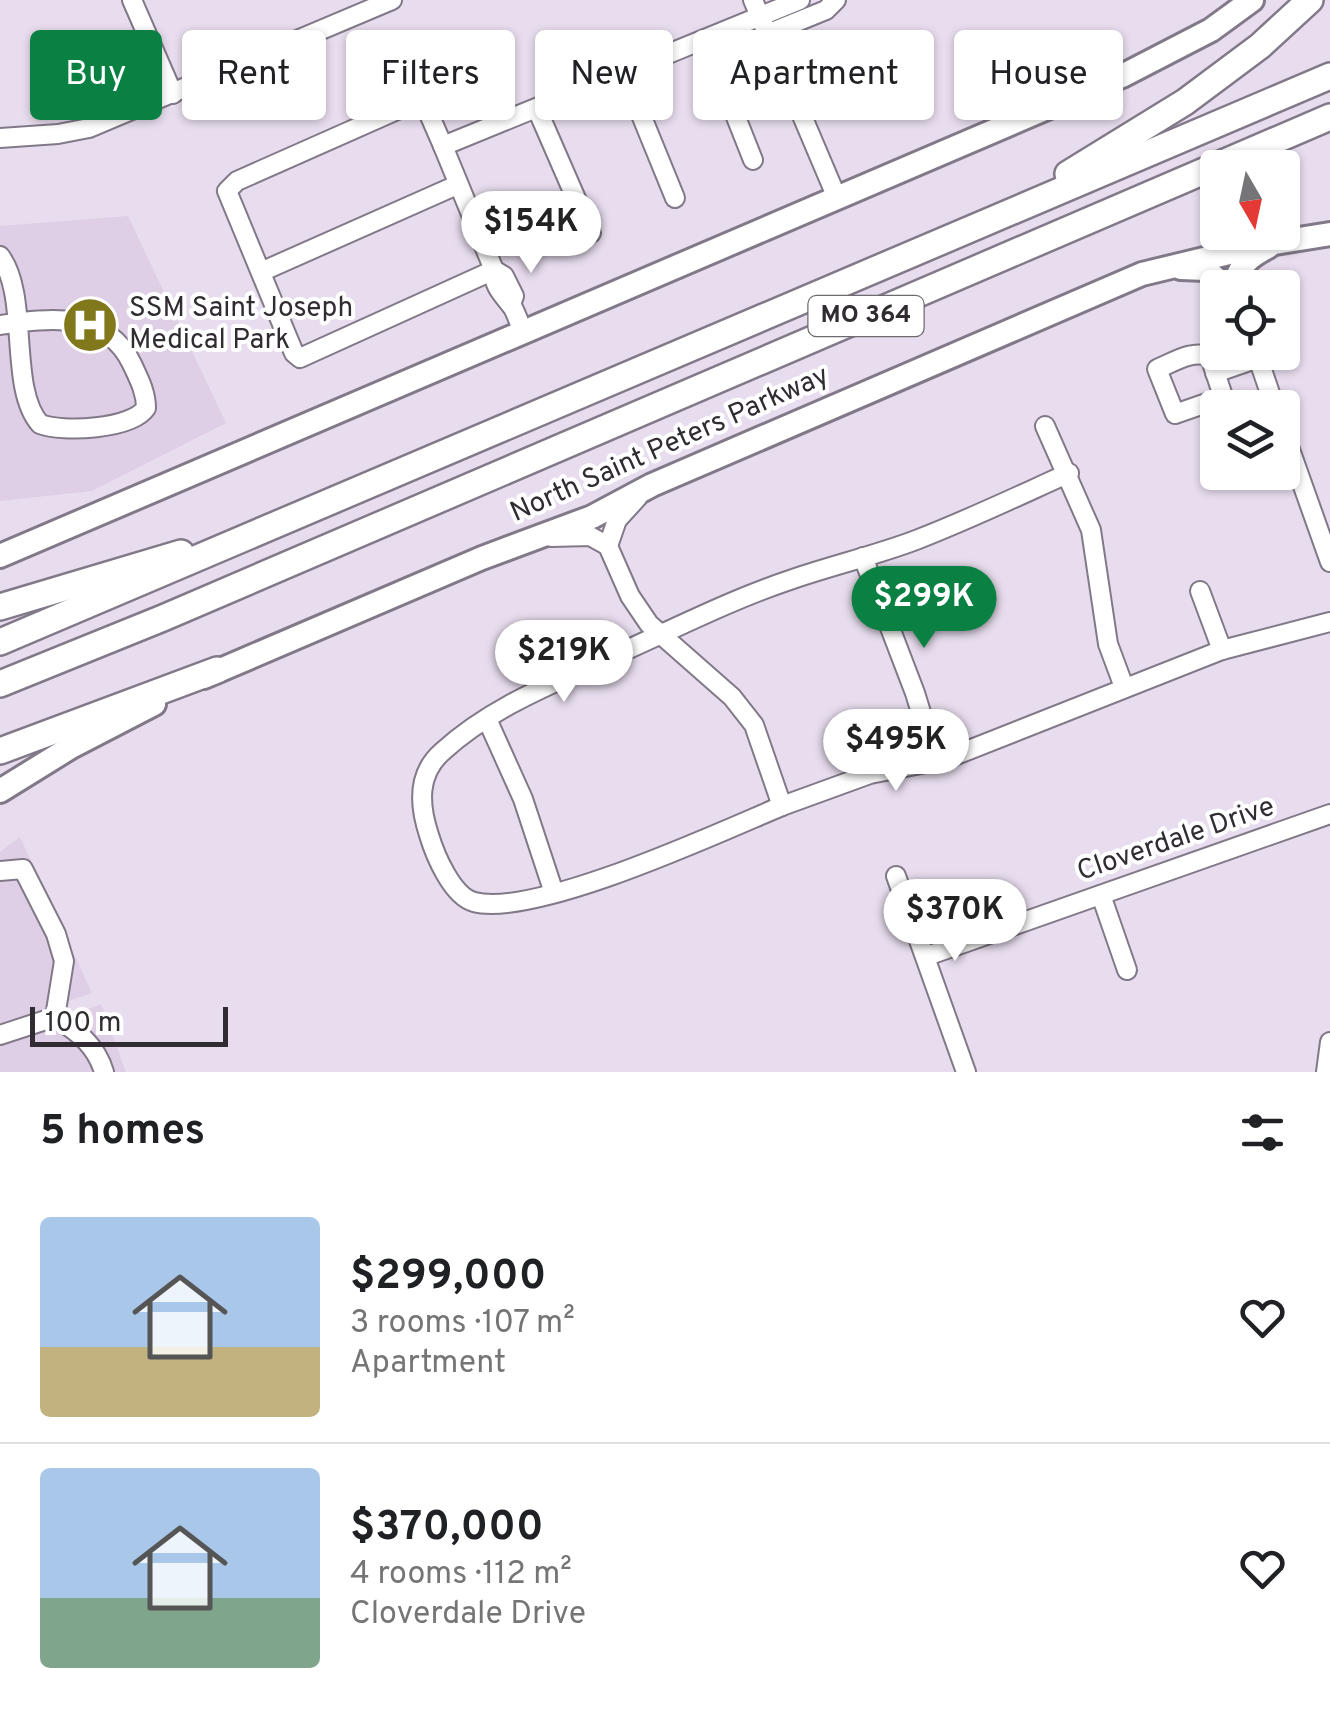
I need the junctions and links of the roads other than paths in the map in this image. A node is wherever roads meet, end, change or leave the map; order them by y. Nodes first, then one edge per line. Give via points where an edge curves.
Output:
1 (132, 0) edge
2 (392, 0) edge
3 (800, 0) edge
4 (836, 0) edge
5 (1252, 0) edge
6 (1310, 0) edge
7 (760, 17) edge
8 (727, 30) edge
9 (1330, 76) edge
10 (173, 94) junction
11 (535, 110) edge
12 (1330, 117) edge
13 (542, 120) edge
14 (644, 120) edge
15 (737, 120) edge
16 (0, 138) edge
17 (443, 146) junction
18 (753, 160) dead end
19 (457, 185) junction
20 (676, 198) dead end
21 (837, 198) junction
22 (1016, 209) junction
23 (591, 233) dead end
24 (1330, 234) edge
25 (1300, 238) edge
26 (1243, 250) edge
27 (1264, 250) edge
28 (0, 256) edge
29 (1172, 267) junction
30 (494, 270) junction
31 (1206, 270) edge
32 (1238, 270) edge
33 (263, 271) junction
34 (8, 324) edge
35 (524, 333) junction
36 (1222, 370) edge
37 (1215, 373) junction
38 (1221, 390) edge
39 (1200, 408) edge
40 (1045, 426) dead end
41 (1069, 474) junction
42 (1300, 487) edge
43 (642, 492) junction
44 (259, 534) junction
45 (541, 538) junction
46 (608, 546) junction
47 (0, 556) edge
48 (863, 556) junction
49 (1330, 562) edge
50 (1200, 591) dead end
51 (0, 607) edge
52 (1330, 622) edge
53 (660, 635) junction
54 (0, 642) edge
55 (1222, 650) junction
56 (217, 670) junction
57 (0, 684) edge
58 (1124, 687) junction
59 (488, 719) junction
60 (0, 751) edge
61 (936, 762) junction
62 (0, 790) edge
63 (782, 806) junction
64 (1330, 814) edge
65 (0, 871) edge
66 (896, 876) dead end
67 (554, 892) junction
68 (1100, 896) junction
69 (927, 956) junction
70 (1128, 970) dead end
71 (56, 1017) junction
72 (0, 1035) edge
73 (1330, 1042) edge
74 (104, 1072) edge
75 (966, 1072) edge
76 (1326, 1072) edge

1 - 10 street
2 - 10 street
3 - 7 street
4 - 7 street via 826,10
5 - 21 main road via 1153,62
6 - 22 highway via 1186,102
7 - 8 street
7 - 21 street
9 - 22 highway, MO 364
10 - 16 street via 89,128
11 - 17 street
12 - 57 highway, MO 364
13 - 23 street
14 - 20 street
15 - 18 street
17 - 19 street
17 - 33 street via 426,107 413,103 232,185 227,191
19 - 30 street
19 - 33 street
21 - 35 main road
22 - 44 highway, MO 364
24 - 25 main road, North Saint Peters Parkway
26 - 29 main road, North Saint Peters Parkway
27 - 32 main road
28 - 34 street via 9,274
29 - 31 main road
29 - 43 main road, North Saint Peters Parkway via 1094,294
30 - 33 street via 300,358
30 - 35 street
34 - 34 street via 73,318 96,326 128,355 146,408 140,417 68,430 40,424 28,404
35 - 47 main road
36 - 37 street
37 - 38 street
37 - 39 street via 1205,354 1157,368 1175,414
40 - 41 street
41 - 48 street
41 - 58 street via 1091,530 1108,644
42 - 49 street
43 - 45 main road, North Saint Peters Parkway
43 - 46 street via 617,520
44 - 51 highway
44 - 54 highway, MO 364
45 - 46 street via 590,536
45 - 56 main road, North Saint Peters Parkway
46 - 53 street via 630,596
48 - 53 street
48 - 61 street
50 - 55 street
52 - 55 street
53 - 59 street
53 - 63 street via 754,724
55 - 58 street
56 - 60 highway
56 - 62 main road, North Saint Peters Parkway
58 - 61 street
59 - 67 street
59 - 67 street via 439,754 424,777 420,799 432,844 449,878 473,902
61 - 63 street via 870,774
63 - 67 street
64 - 68 street, Cloverdale Drive
65 - 71 street via 24,868 56,934 64,961
66 - 69 street
68 - 69 street, Cloverdale Drive
68 - 70 street
69 - 75 street
71 - 72 street
71 - 74 street via 82,1034
73 - 76 street

